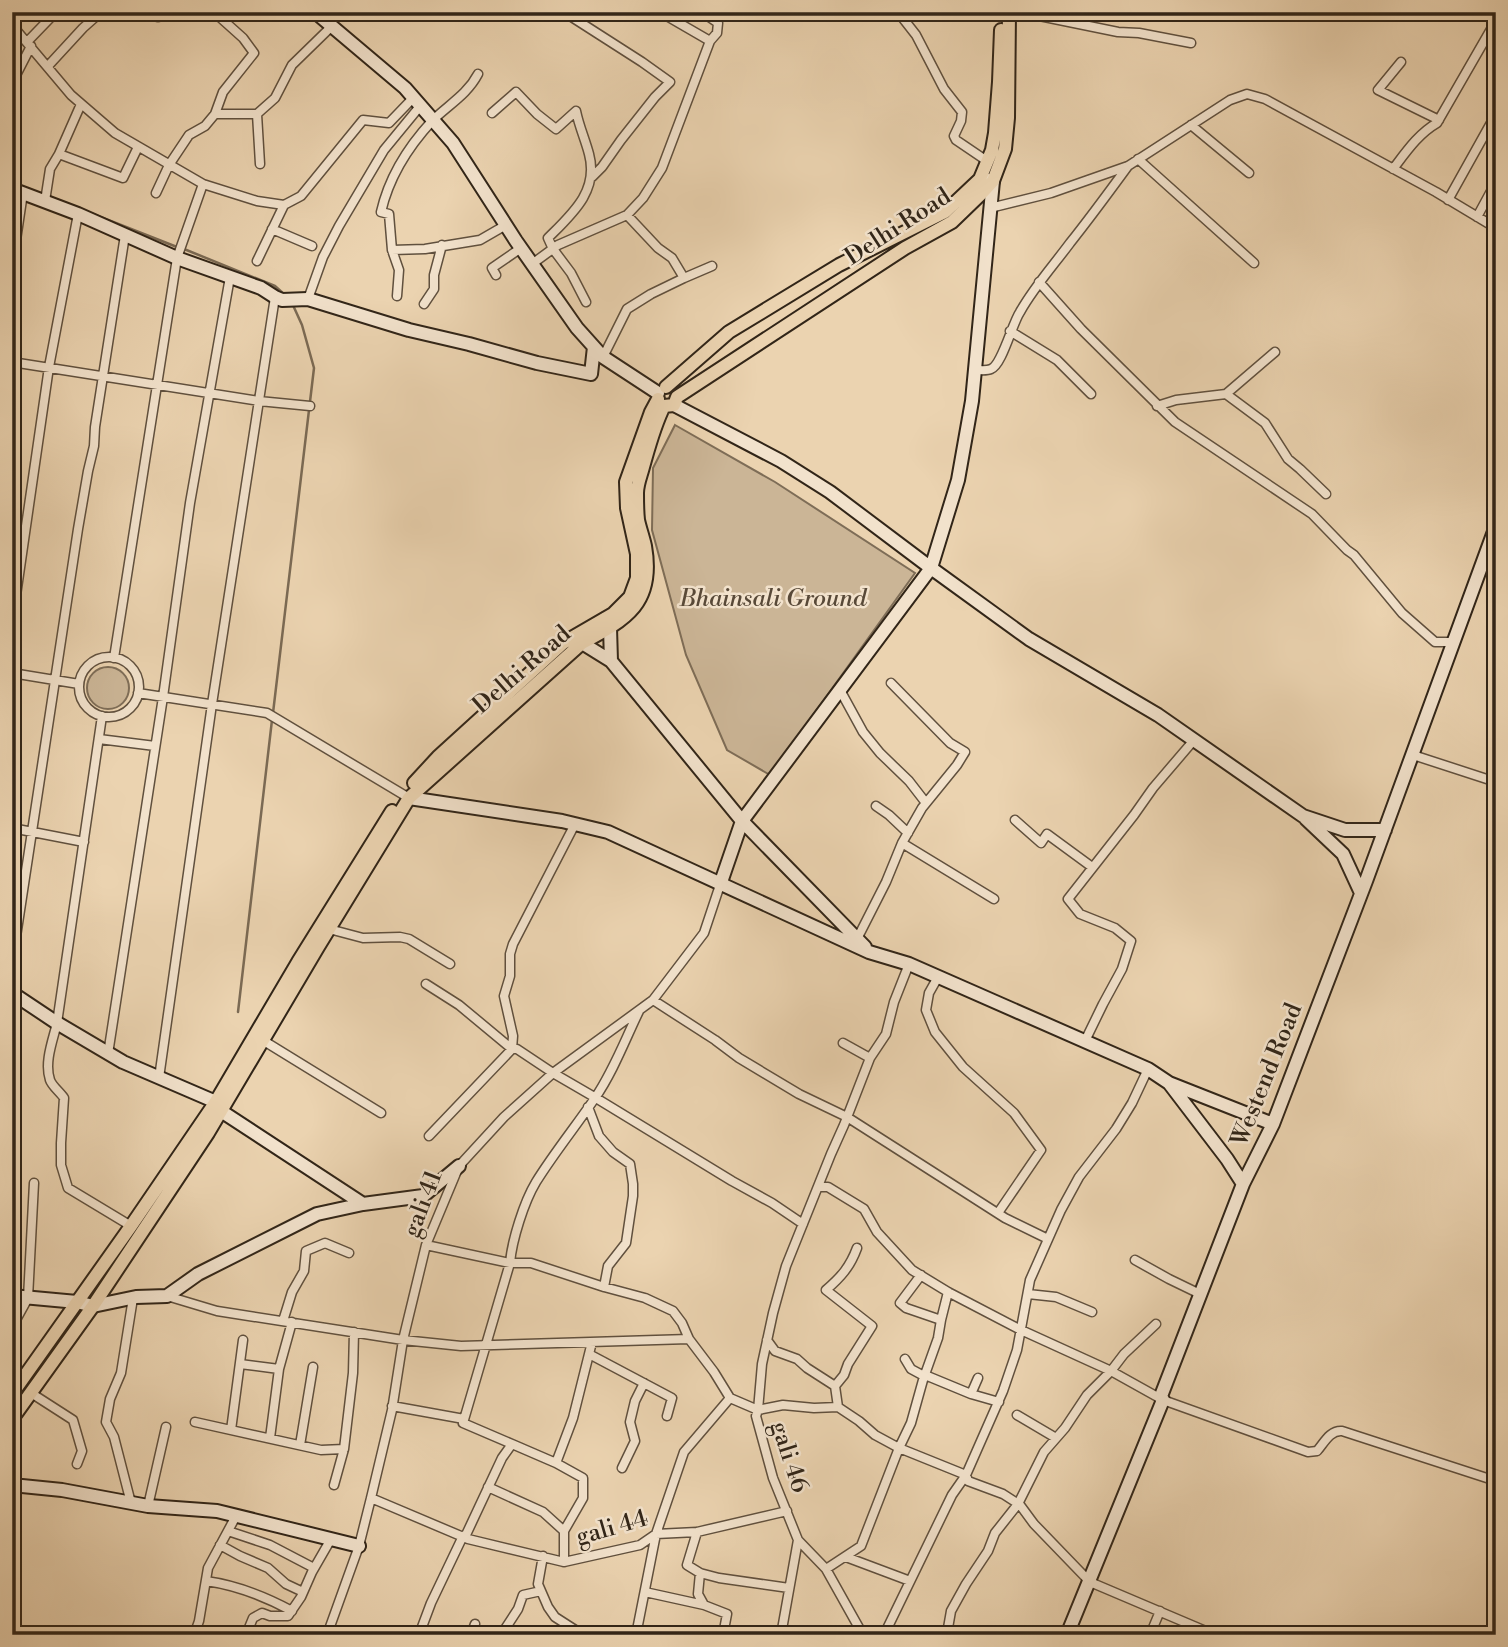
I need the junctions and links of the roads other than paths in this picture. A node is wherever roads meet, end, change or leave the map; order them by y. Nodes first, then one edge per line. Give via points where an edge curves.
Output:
1 (56, 12) edge
2 (101, 12) edge
3 (214, 12) edge
4 (314, 12) edge
5 (564, 12) edge
6 (660, 12) edge
7 (702, 12) edge
8 (898, 12) edge
9 (1001, 12) edge
10 (1009, 12) edge
11 (1020, 12) edge
12 (1494, 24) dead end
13 (12, 25) edge
14 (331, 26) junction
15 (710, 41) junction
16 (1191, 43) dead end
17 (29, 44) junction
18 (1401, 62) dead end
19 (48, 66) junction
20 (478, 74) dead end
21 (12, 83) edge
22 (417, 101) junction
23 (81, 104) junction
24 (492, 113) dead end
25 (215, 114) junction
26 (257, 114) junction
27 (1496, 114) edge
28 (433, 120) junction
29 (1439, 120) junction
30 (1191, 125) junction
31 (138, 147) junction
32 (59, 154) junction
33 (1138, 159) junction
34 (987, 161) junction
35 (260, 164) dead end
36 (169, 165) junction
37 (1128, 166) junction
38 (1393, 169) junction
39 (1249, 173) dead end
40 (592, 177) junction
41 (986, 180) junction
42 (1496, 182) edge
43 (203, 184) junction
44 (18, 191) edge
45 (156, 193) dead end
46 (1448, 200) junction
47 (45, 201) junction
48 (284, 205) junction
49 (990, 208) junction
50 (78, 214) junction
51 (627, 215) junction
52 (1477, 217) junction
53 (506, 225) junction
54 (1496, 228) edge
55 (272, 229) junction
56 (125, 235) junction
57 (442, 244) junction
58 (312, 246) dead end
59 (521, 248) junction
60 (553, 249) junction
61 (392, 250) junction
62 (177, 258) junction
63 (257, 261) dead end
64 (1254, 263) dead end
65 (532, 264) junction
66 (712, 266) dead end
67 (12, 267) edge
68 (496, 275) dead end
69 (230, 277) junction
70 (684, 278) junction
71 (1039, 282) junction
72 (397, 296) dead end
73 (278, 298) junction
74 (304, 299) junction
75 (586, 302) dead end
76 (424, 304) dead end
77 (1010, 331) junction
78 (594, 347) junction
79 (1275, 352) dead end
80 (603, 357) junction
81 (12, 362) edge
82 (50, 368) junction
83 (975, 370) junction
84 (103, 376) junction
85 (157, 384) junction
86 (211, 393) junction
87 (1091, 394) dead end
88 (1226, 394) junction
89 (666, 398) junction
90 (259, 401) junction
91 (310, 406) dead end
92 (1157, 406) junction
93 (1326, 494) dead end
94 (1496, 526) edge
95 (931, 568) junction
96 (12, 623) edge
97 (608, 623) junction
98 (579, 639) junction
99 (1454, 642) junction
100 (114, 658) junction
101 (611, 661) junction
102 (12, 673) edge
103 (55, 680) junction
104 (891, 683) dead end
105 (79, 684) junction
106 (840, 690) junction
107 (138, 693) junction
108 (163, 697) junction
109 (212, 704) junction
110 (102, 716) junction
111 (99, 739) junction
112 (1194, 740) junction
113 (155, 746) junction
114 (1413, 755) junction
115 (1496, 782) edge
116 (406, 796) junction
117 (926, 803) junction
118 (876, 806) dead end
119 (1303, 816) junction
120 (1015, 820) dead end
121 (741, 821) junction
122 (575, 824) junction
123 (12, 828) edge
124 (1385, 830) junction
125 (33, 832) junction
126 (908, 833) junction
127 (84, 842) junction
128 (902, 844) junction
129 (1092, 867) junction
130 (720, 885) junction
131 (1362, 893) junction
132 (994, 899) dead end
133 (329, 929) junction
134 (857, 939) junction
135 (869, 952) junction
136 (12, 963) edge
137 (450, 964) dead end
138 (909, 964) junction
139 (937, 977) junction
140 (426, 984) dead end
141 (12, 993) edge
142 (653, 1000) junction
143 (640, 1008) junction
144 (57, 1023) junction
145 (264, 1041) junction
146 (1085, 1041) junction
147 (843, 1043) dead end
148 (512, 1049) junction
149 (108, 1054) junction
150 (870, 1058) junction
151 (1148, 1069) junction
152 (553, 1073) junction
153 (159, 1078) junction
154 (1168, 1083) junction
155 (596, 1098) junction
156 (218, 1106) junction
157 (588, 1107) junction
158 (381, 1113) dead end
159 (848, 1117) junction
160 (1273, 1124) junction
161 (429, 1136) dead end
162 (458, 1166) junction
163 (34, 1183) dead end
164 (1243, 1184) junction
165 (818, 1187) junction
166 (363, 1204) junction
167 (998, 1213) junction
168 (803, 1224) junction
169 (131, 1226) junction
170 (1048, 1239) junction
171 (426, 1245) junction
172 (857, 1248) dead end
173 (349, 1253) dead end
174 (1135, 1260) dead end
175 (510, 1264) junction
176 (921, 1275) junction
177 (604, 1287) junction
178 (948, 1292) junction
179 (1028, 1294) junction
180 (1200, 1294) junction
181 (12, 1296) edge
182 (167, 1296) junction
183 (132, 1297) junction
184 (29, 1298) junction
185 (77, 1302) junction
186 (93, 1306) junction
187 (1093, 1312) dead end
188 (941, 1320) junction
189 (288, 1322) junction
190 (1156, 1324) dead end
191 (12, 1326) edge
192 (1021, 1330) junction
193 (354, 1332) junction
194 (689, 1339) junction
195 (243, 1340) dead end
196 (403, 1340) junction
197 (767, 1340) junction
198 (592, 1342) junction
199 (485, 1345) junction
200 (589, 1354) junction
201 (905, 1359) dead end
202 (240, 1364) junction
203 (313, 1367) dead end
204 (279, 1370) junction
205 (1111, 1371) junction
206 (925, 1376) junction
207 (978, 1378) dead end
208 (643, 1383) junction
209 (835, 1386) junction
210 (31, 1393) junction
211 (12, 1394) edge
212 (971, 1394) junction
213 (730, 1398) junction
214 (1163, 1400) junction
215 (999, 1402) junction
216 (392, 1406) junction
217 (838, 1407) junction
218 (758, 1410) junction
219 (1017, 1415) dead end
220 (667, 1416) dead end
221 (12, 1419) edge
222 (464, 1419) junction
223 (195, 1422) dead end
224 (166, 1427) dead end
225 (231, 1430) junction
226 (270, 1438) junction
227 (1056, 1438) junction
228 (512, 1444) junction
229 (300, 1445) junction
230 (899, 1448) junction
231 (344, 1449) junction
232 (556, 1462) junction
233 (77, 1464) dead end
234 (622, 1468) dead end
235 (966, 1475) junction
236 (1496, 1481) edge
237 (12, 1485) edge
238 (334, 1486) dead end
239 (488, 1487) junction
240 (371, 1498) junction
241 (131, 1503) junction
242 (1018, 1503) junction
243 (148, 1506) junction
244 (787, 1511) junction
245 (236, 1516) junction
246 (228, 1531) junction
247 (564, 1531) junction
248 (697, 1532) junction
249 (656, 1534) junction
250 (464, 1537) junction
251 (331, 1539) junction
252 (798, 1540) junction
253 (220, 1545) junction
254 (359, 1546) junction
255 (543, 1556) junction
256 (846, 1557) junction
257 (564, 1562) junction
258 (314, 1568) junction
259 (827, 1569) junction
260 (700, 1573) junction
261 (206, 1581) junction
262 (910, 1581) junction
263 (1090, 1582) junction
264 (789, 1588) junction
265 (541, 1591) junction
266 (303, 1592) junction
267 (645, 1592) junction
268 (704, 1605) junction
269 (292, 1611) junction
270 (1160, 1611) junction
271 (475, 1624) dead end
272 (505, 1629) dead end
273 (194, 1635) edge
274 (246, 1635) edge
275 (327, 1635) edge
276 (419, 1635) edge
277 (471, 1635) edge
278 (583, 1635) edge
279 (636, 1635) edge
280 (723, 1635) edge
281 (780, 1635) edge
282 (863, 1635) edge
283 (884, 1635) edge
284 (944, 1635) edge
285 (1067, 1635) edge
286 (1150, 1635) edge
287 (1215, 1635) edge

1 - 17 street
2 - 19 street
3 - 25 street via 254,52 223,92
4 - 14 street
5 - 40 street via 670,82
6 - 15 street
7 - 15 street via 718,23
8 - 34 street via 962,113 956,140
9 - 34 main road via 997,108
10 - 41 main road, Delhi Road via 1005,149
11 - 16 street
12 - 29 street
13 - 17 street
14 - 22 street
14 - 26 street via 292,65 275,98
15 - 51 street via 662,168
17 - 19 street
17 - 21 street
18 - 29 street via 1378,90
19 - 23 street
20 - 28 street
22 - 28 street
22 - 48 street via 389,123 363,120 301,196
22 - 74 street via 339,226
23 - 31 street
23 - 32 street
24 - 40 street via 516,92 556,129 576,111
25 - 26 street
25 - 36 street via 205,127 189,135
26 - 35 street
27 - 46 street
28 - 53 street
28 - 61 street via 410,147 386,193 381,212 389,214
29 - 38 street
30 - 33 street
30 - 38 street via 1247,94 1265,99
30 - 39 street
31 - 32 street via 123,178
31 - 36 street
32 - 47 street via 50,169
33 - 37 street
33 - 64 street
34 - 41 main road
36 - 43 street
36 - 45 street
37 - 49 street
37 - 71 street
38 - 46 street
40 - 60 street via 583,199 548,238
41 - 49 street
41 - 89 main road via 945,212 839,265 729,332
41 - 89 main road, Delhi Road via 975,201 952,222
42 - 52 street
43 - 48 street
43 - 62 street
44 - 47 street
44 - 67 street
46 - 52 street
47 - 50 street
48 - 55 street
49 - 83 street
50 - 56 street
50 - 82 street
51 - 60 street
51 - 70 street via 671,258
52 - 54 street
53 - 57 street via 480,240
53 - 59 street
55 - 58 street
55 - 63 street
56 - 62 street
56 - 84 street
57 - 61 street
57 - 76 street via 434,289
59 - 65 street
59 - 68 street via 492,268
60 - 65 street
60 - 75 street
61 - 72 street via 399,270
62 - 69 street
62 - 85 street
65 - 78 street
66 - 70 street
69 - 73 street
69 - 86 street
70 - 80 street via 626,309
71 - 77 street
71 - 92 street
73 - 74 street
73 - 90 street
74 - 78 street via 591,374
77 - 83 street via 996,366
77 - 87 street via 1057,360
78 - 80 street
79 - 88 street
80 - 89 street
81 - 82 street
82 - 84 street
82 - 96 street
83 - 95 street via 958,480
84 - 85 street
84 - 103 street
85 - 86 street
85 - 100 street
86 - 90 street
86 - 108 street
88 - 92 street
88 - 93 street via 1265,423 1288,459
89 - 95 street via 821,485
89 - 97 main road, Delhi Road via 651,412 626,482 637,578 630,597
90 - 91 street
90 - 109 street
92 - 99 street via 1312,514 1402,613 1435,642
94 - 99 street, Westend Road
95 - 106 street
95 - 112 street via 1028,639
97 - 98 main road, Delhi Road
97 - 101 street
98 - 101 street
98 - 116 main road, Delhi Road
99 - 114 street, Westend Road
100 - 105 street via 91,663
100 - 107 street via 133,670
101 - 121 street
102 - 103 street
103 - 105 street
103 - 125 street
104 - 117 street via 950,743 965,752
105 - 110 street via 84,705
106 - 117 street via 863,732
106 - 121 street
107 - 108 street
107 - 110 street via 125,712
108 - 109 street
108 - 113 street
109 - 116 street via 267,713
109 - 153 street
110 - 111 street
111 - 113 street
111 - 127 street
112 - 119 street
112 - 129 street
113 - 149 street
114 - 115 street
114 - 124 street, Westend Road
116 - 122 street
116 - 133 main road
116 - 156 main road via 304,951
117 - 126 street
118 - 126 street
119 - 124 street via 1345,830
119 - 131 street via 1343,854
120 - 129 street via 1041,843 1046,834
121 - 130 street
121 - 134 street
122 - 130 street via 608,832
122 - 148 street via 510,954 504,996
123 - 125 street
124 - 131 street, Westend Road
125 - 127 street
125 - 136 street
126 - 128 street
127 - 144 street
128 - 132 street
128 - 134 street
129 - 146 street via 1068,899 1080,915 1115,928 1131,940 1122,969
130 - 135 street
130 - 142 street, gali 41 via 704,933
131 - 160 street, Westend Road
133 - 137 street via 363,938 410,939
133 - 145 main road
134 - 135 street
135 - 138 street
138 - 139 street
138 - 150 street via 886,1034
139 - 146 street
139 - 167 street via 926,1010 935,1032 962,1067 1014,1113 1041,1150
140 - 148 street
141 - 144 street
142 - 143 street, gali 41
142 - 159 street via 739,1058
143 - 152 street, gali 41
143 - 155 street
144 - 149 street
144 - 169 street via 49,1068 50,1080 64,1098 61,1165 68,1188
145 - 156 main road
145 - 158 street
146 - 151 street
147 - 150 street
148 - 152 street
148 - 161 street
149 - 153 street
150 - 159 street
151 - 154 street
151 - 170 street via 1116,1129 1079,1177
152 - 155 street
152 - 162 street, gali 41
153 - 156 street
154 - 160 street
154 - 164 street
155 - 157 street
155 - 168 street
156 - 166 street
156 - 169 main road
156 - 186 main road via 202,1142
157 - 175 street via 535,1184 512,1244
157 - 177 street via 599,1136 630,1164 633,1184 626,1243 608,1266
159 - 165 street
159 - 167 street
160 - 164 street, Westend Road
162 - 166 street via 423,1196
162 - 171 street, gali 41
163 - 184 street
164 - 180 street, Westend Road
165 - 168 street
165 - 176 street via 828,1187 864,1209 877,1232
166 - 182 street via 317,1214 198,1274
167 - 170 street
168 - 197 street via 786,1266
169 - 185 main road
170 - 179 street
171 - 175 street
171 - 196 street, gali 41
172 - 209 street via 851,1263 826,1290 872,1326
173 - 189 street via 325,1242 306,1251
174 - 180 street
175 - 177 street via 531,1263
175 - 199 street
176 - 178 street
176 - 188 street via 900,1303
177 - 194 street via 673,1311
178 - 188 street
178 - 192 street
179 - 187 street via 1056,1297
179 - 192 street
180 - 214 street, Westend Road
181 - 184 street
182 - 183 street
182 - 189 street via 217,1311
183 - 186 street
183 - 241 street via 121,1373 106,1422
184 - 185 street
184 - 191 street
185 - 186 street
185 - 211 main road
186 - 210 main road
188 - 206 street
189 - 193 street
189 - 204 street
190 - 205 street
192 - 205 street
192 - 215 street
193 - 196 street
193 - 231 street
194 - 198 street
194 - 213 street
195 - 202 street
196 - 199 street
196 - 216 street, gali 41
197 - 209 street via 775,1351 797,1359
197 - 218 street
198 - 199 street
198 - 200 street
199 - 222 street
200 - 208 street
200 - 232 street
201 - 206 street via 911,1369
202 - 204 street
202 - 225 street
203 - 229 street
204 - 226 street
205 - 214 street
205 - 227 street
206 - 212 street
206 - 230 street
207 - 212 street
208 - 220 street via 672,1398
208 - 234 street via 630,1422 635,1441
209 - 217 street
210 - 221 main road
210 - 233 street via 73,1420 82,1451
212 - 215 street
213 - 218 street, gali 46
213 - 249 street via 684,1452
214 - 236 street via 1308,1452 1317,1451 1337,1430
214 - 263 street, Westend Road
215 - 235 street
216 - 222 street
216 - 240 street, gali 41
217 - 218 street via 783,1405
217 - 230 street
218 - 244 street, gali 46 via 755,1416
219 - 227 street
222 - 228 street via 463,1423
223 - 225 street
224 - 243 street
225 - 226 street
226 - 229 street
227 - 242 street via 1044,1451
228 - 232 street
228 - 239 street
229 - 231 street
230 - 235 street
230 - 256 street via 861,1546
231 - 238 street
232 - 247 street via 583,1478 583,1497
235 - 242 street via 968,1481
235 - 262 street
237 - 241 street
239 - 247 street via 543,1512
239 - 250 street
240 - 250 street, gali 44
240 - 254 street, gali 41
241 - 243 street
242 - 263 street
242 - 284 street via 966,1584
243 - 245 street
244 - 248 street, gali 44
244 - 252 street, gali 46
245 - 246 street
245 - 251 street
246 - 253 street
246 - 258 street via 270,1545
247 - 257 street
248 - 249 street, gali 44
248 - 260 street via 687,1565
249 - 257 street, gali 44 via 640,1545
249 - 267 street
250 - 255 street, gali 44
250 - 276 street
251 - 254 street
251 - 258 street
252 - 259 street
252 - 264 street
253 - 261 street
253 - 266 street via 268,1568
254 - 275 street, gali 41
255 - 257 street, gali 44
255 - 265 street
256 - 259 street
256 - 262 street
258 - 266 street
259 - 282 street
260 - 264 street
260 - 268 street via 698,1594
261 - 269 street via 275,1601
261 - 273 street
262 - 283 street
263 - 270 street
263 - 285 street, Westend Road
264 - 281 street
265 - 272 street via 523,1595
265 - 278 street via 555,1618
266 - 269 street
267 - 268 street
267 - 279 street
268 - 280 street via 727,1614
269 - 274 street via 288,1616 262,1613 253,1618
270 - 286 street
270 - 287 street
271 - 277 street

